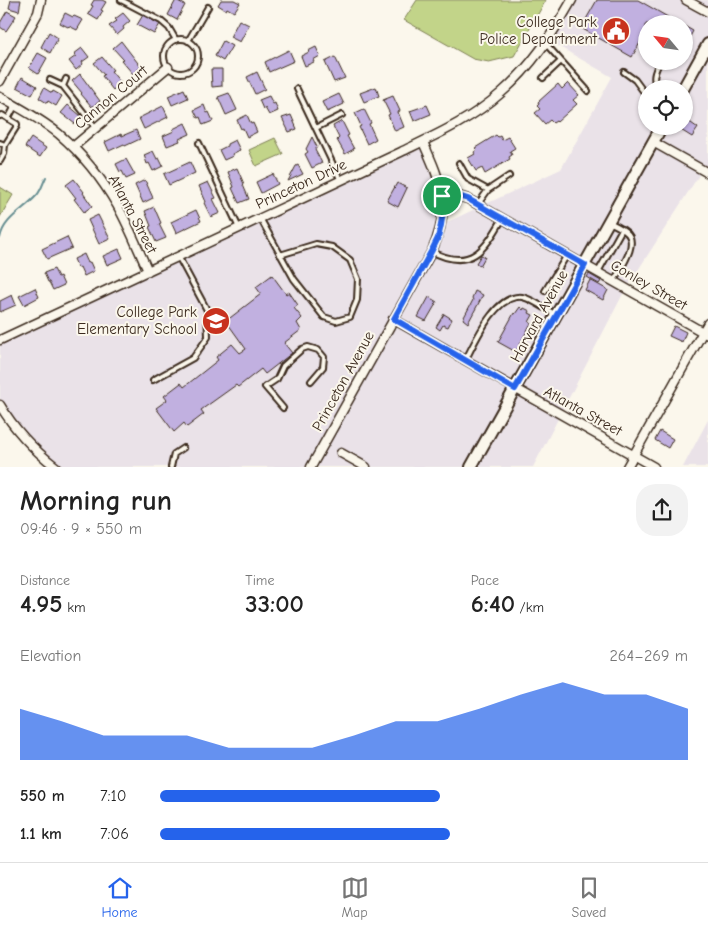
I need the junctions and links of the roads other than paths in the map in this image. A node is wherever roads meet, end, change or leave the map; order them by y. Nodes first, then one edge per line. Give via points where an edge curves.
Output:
1 (42, 0) edge
2 (121, 0) edge
3 (572, 0) edge
4 (686, 0) edge
5 (208, 7) dead end
6 (708, 12) edge
7 (176, 40) junction
8 (188, 41) junction
9 (546, 44) junction
10 (708, 44) edge
11 (561, 61) junction
12 (168, 67) junction
13 (624, 72) dead end
14 (543, 78) dead end
15 (66, 79) dead end
16 (50, 80) dead end
17 (688, 80) edge
18 (0, 81) edge
19 (638, 84) edge
20 (63, 86) junction
21 (297, 89) dead end
22 (588, 91) dead end
23 (0, 97) edge
24 (15, 106) junction
25 (0, 116) edge
26 (342, 116) dead end
27 (8, 119) junction
28 (96, 128) junction
29 (316, 128) junction
30 (657, 135) edge
31 (423, 142) junction
32 (653, 142) junction
33 (0, 143) edge
34 (199, 143) dead end
35 (5, 145) junction
36 (73, 147) junction
37 (0, 161) edge
38 (459, 163) dead end
39 (708, 173) edge
40 (509, 176) dead end
41 (341, 181) junction
42 (488, 190) junction
43 (442, 196) junction
44 (478, 204) junction
45 (260, 218) junction
46 (503, 218) junction
47 (609, 222) junction
48 (239, 228) junction
49 (622, 229) junction
50 (431, 251) junction
51 (280, 255) junction
52 (567, 255) junction
53 (178, 256) junction
54 (585, 265) junction
55 (148, 271) junction
56 (598, 272) junction
57 (614, 281) junction
58 (545, 291) dead end
59 (557, 315) junction
60 (394, 319) junction
61 (708, 323) edge
62 (705, 333) edge
63 (0, 340) edge
64 (465, 361) junction
65 (153, 380) dead end
66 (311, 381) dead end
67 (515, 389) junction
68 (283, 408) dead end
69 (1, 409) edge
70 (183, 448) dead end
71 (341, 453) dead end
72 (633, 455) junction
73 (56, 467) edge
74 (171, 467) edge
75 (311, 467) edge
76 (366, 467) edge
77 (471, 467) edge
78 (627, 467) edge
79 (654, 467) edge

1 - 18 street
2 - 7 lane via 161,20
3 - 9 street, Princeton Drive
4 - 6 street
5 - 8 lane
7 - 8 lane
7 - 12 lane via 164,52
8 - 12 lane via 197,54 192,69 182,73
9 - 11 lane
9 - 31 street, Princeton Drive via 501,93 452,128
10 - 17 street
11 - 14 lane
11 - 22 lane
12 - 28 street, Cannon Court
13 - 19 lane
15 - 20 lane
16 - 20 lane
20 - 28 lane
21 - 29 lane
23 - 24 street, Atlanta Street
24 - 27 lane
24 - 36 street, Atlanta Street via 58,133
25 - 27 lane
26 - 29 lane
27 - 35 lane via 17,126
28 - 36 street, Cannon Court
29 - 41 lane
30 - 32 street, Harvard Avenue
31 - 41 street, Princeton Drive
31 - 43 street, Princeton Avenue via 436,171
32 - 39 street
32 - 47 street, Harvard Avenue
33 - 35 lane
34 - 48 lane
35 - 37 lane
36 - 55 street, Atlanta Street via 117,205
38 - 42 lane via 468,179
40 - 42 lane
41 - 45 street, Princeton Drive
42 - 44 lane
43 - 44 street, Conley Street via 462,196
43 - 50 street, Princeton Avenue via 441,225
44 - 46 street, Conley Street
45 - 48 street, Princeton Drive
45 - 51 lane
46 - 50 lane via 492,238 478,253 457,260
46 - 52 street, Conley Street
47 - 49 lane
47 - 54 street, Harvard Avenue
48 - 53 street, Princeton Drive
49 - 56 lane
49 - 57 lane via 632,244
50 - 60 street, Princeton Avenue
51 - 51 lane via 324,317 336,321 350,317 357,300 358,279 350,260 332,248 316,244
52 - 54 street, Conley Street
52 - 58 lane
53 - 55 street, Princeton Drive
53 - 65 lane via 207,310 208,336 193,358
54 - 56 street, Conley Street
54 - 59 street, Harvard Avenue
55 - 63 street, Princeton Drive
56 - 57 street, Conley Street
57 - 62 street, Conley Street
59 - 64 lane via 524,297 508,300 486,322
59 - 67 street, Harvard Avenue
60 - 64 street, Atlanta Street
60 - 75 street, Princeton Avenue
61 - 62 street
62 - 72 street
64 - 67 street, Atlanta Street
66 - 68 lane via 323,367 324,357 318,350 308,347 283,366 277,378 265,387
67 - 72 street, Atlanta Street
67 - 77 street, Harvard Avenue
69 - 73 street via 31,445
70 - 74 lane via 174,454
71 - 76 street
72 - 78 street
72 - 79 street, Atlanta Street

